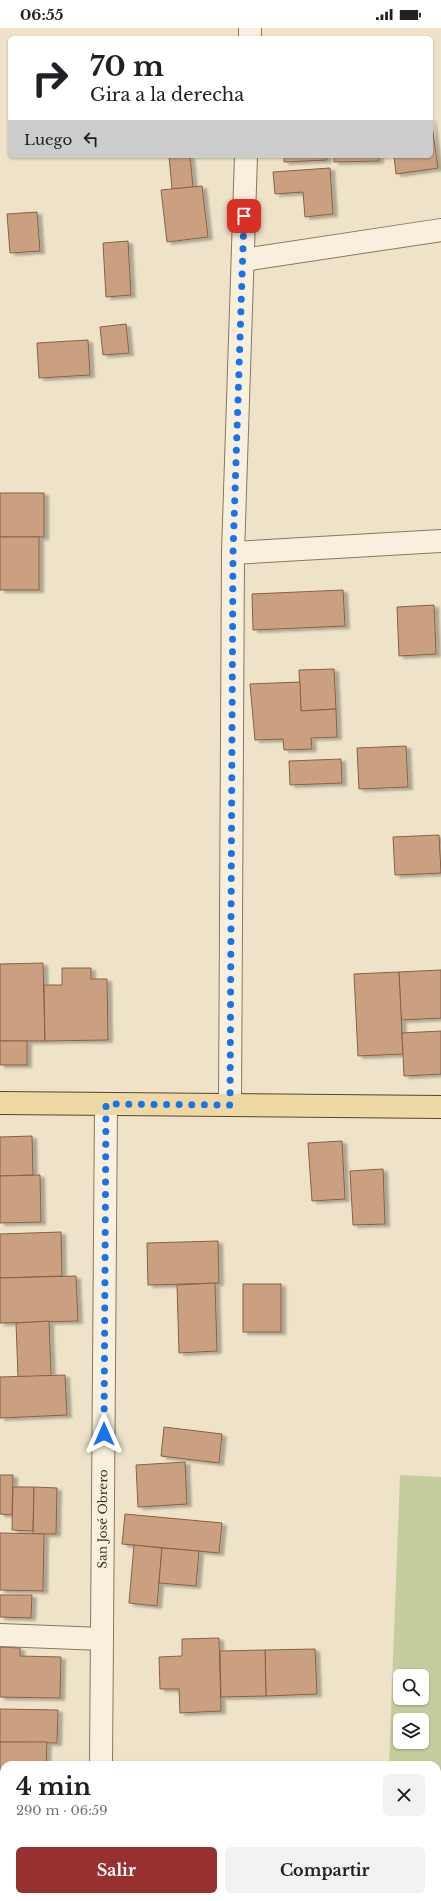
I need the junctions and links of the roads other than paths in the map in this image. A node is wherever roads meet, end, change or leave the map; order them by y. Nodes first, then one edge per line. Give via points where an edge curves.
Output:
1 (246, 158) edge
2 (441, 230) edge
3 (242, 260) junction
4 (441, 541) edge
5 (233, 553) junction
6 (0, 1103) edge
7 (106, 1104) junction
8 (230, 1105) junction
9 (441, 1107) edge
10 (0, 1635) edge
11 (102, 1639) junction
12 (101, 1761) edge

1 - 3 street
2 - 3 street
3 - 5 street
4 - 5 street
5 - 8 street
6 - 7 main road
7 - 8 main road
7 - 11 street, San José Obrero
8 - 9 main road
10 - 11 street
11 - 12 street, San José Obrero

